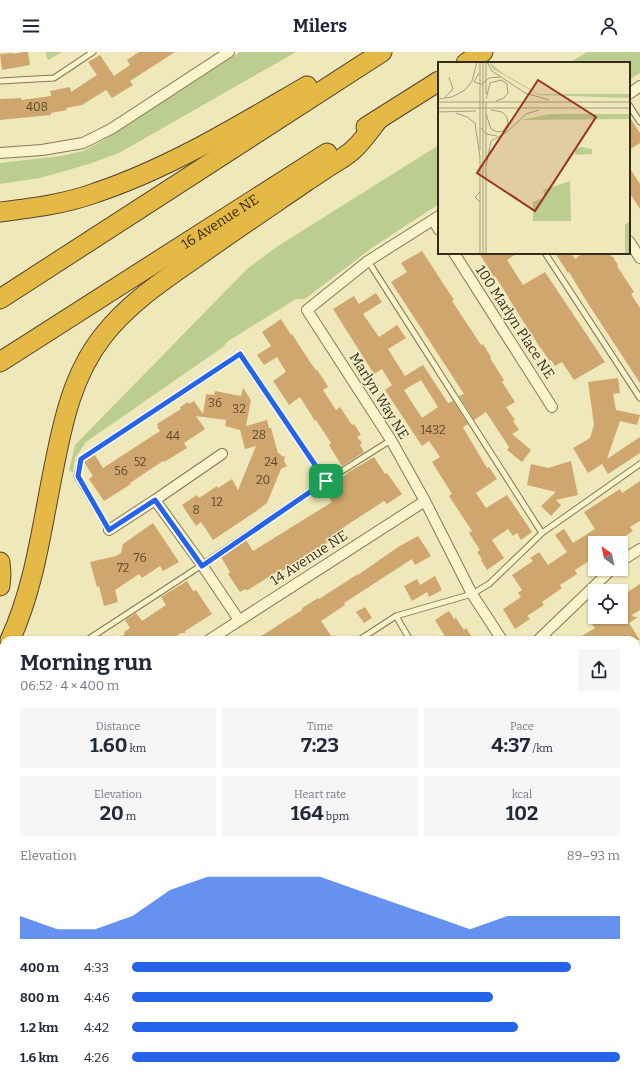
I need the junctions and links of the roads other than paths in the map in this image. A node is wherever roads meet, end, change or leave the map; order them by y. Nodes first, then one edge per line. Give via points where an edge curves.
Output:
1 (93, 52) edge
2 (229, 52) edge
3 (371, 52) edge
4 (382, 52) edge
5 (483, 52) edge
6 (468, 62) edge
7 (0, 81) edge
8 (438, 82) edge
9 (640, 86) edge
10 (630, 93) edge
11 (630, 107) edge
12 (378, 120) junction
13 (640, 122) edge
14 (0, 153) edge
15 (0, 212) edge
16 (436, 218) edge
17 (630, 243) edge
18 (455, 254) edge
19 (546, 254) edge
20 (640, 258) edge
21 (368, 261) junction
22 (0, 299) edge
23 (0, 362) edge
24 (640, 398) edge
25 (552, 407) dead end
26 (391, 440) junction
27 (222, 454) dead end
28 (640, 464) edge
29 (326, 481) junction
30 (155, 500) junction
31 (425, 500) junction
32 (109, 530) joint
33 (542, 533) junction
34 (640, 549) edge
35 (628, 557) edge
36 (0, 562) edge
37 (202, 566) junction
38 (605, 576) edge
39 (0, 586) edge
40 (472, 594) junction
41 (396, 616) junction
42 (238, 620) junction
43 (12, 636) edge
44 (93, 636) edge
45 (215, 636) edge
46 (365, 636) edge
47 (408, 636) edge
48 (499, 636) edge
49 (542, 636) edge

1 - 7 lane via 54,78
2 - 14 street via 111,129 83,143 42,150
3 - 15 highway via 207,143 152,170 68,201
4 - 22 highway
5 - 6 highway
8 - 12 highway, 16 Avenue NE
9 - 10 street
11 - 13 lane
12 - 23 highway, 16 Avenue NE
12 - 43 highway via 355,149 160,283 128,309 103,336 72,392 58,444 36,560
16 - 21 street, Marlyn Way NE
17 - 20 street
18 - 25 street, 100 Marlyn Place NE
19 - 24 lane
21 - 26 street, Marlyn Way NE via 307,310
21 - 33 lane
26 - 29 lane
26 - 31 street, Marlyn Way NE
27 - 30 street
28 - 33 lane
29 - 32 lane via 240,354 81,459 78,476
29 - 37 lane
30 - 32 street
30 - 37 street
31 - 40 street, Marlyn Way NE
31 - 42 street, 14 Avenue NE
33 - 40 lane via 489,584
34 - 35 street
36 - 39 highway
37 - 42 street
37 - 44 lane
38 - 49 street
40 - 41 lane
40 - 48 street, Marlyn Way NE
41 - 46 lane
41 - 47 lane
42 - 45 street, 14 Avenue NE

